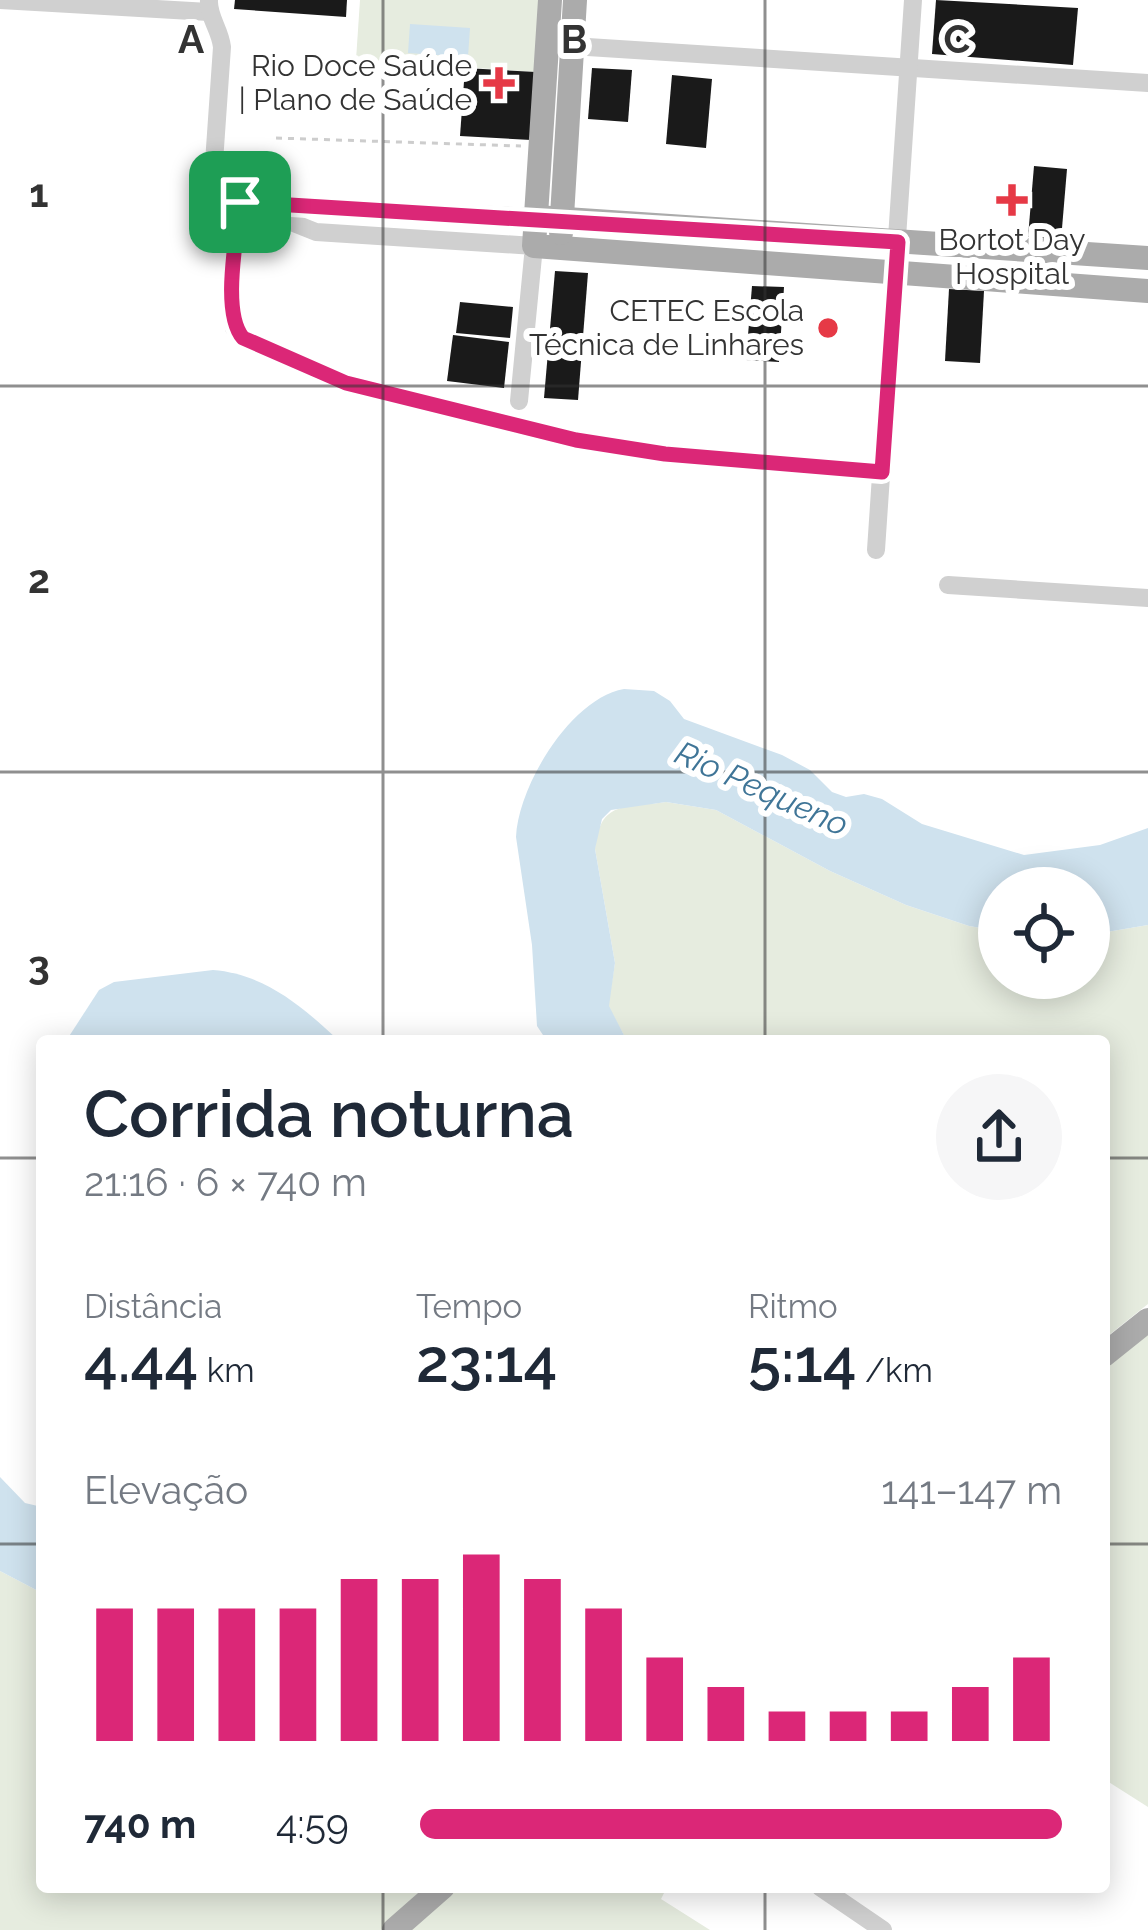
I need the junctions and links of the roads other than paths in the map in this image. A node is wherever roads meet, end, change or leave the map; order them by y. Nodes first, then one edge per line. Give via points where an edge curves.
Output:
1 (0, 0) edge
2 (550, 0) edge
3 (575, 0) edge
4 (914, 0) edge
5 (209, 6) edge
6 (572, 46) junction
7 (546, 68) junction
8 (909, 68) junction
9 (1148, 83) edge
10 (240, 202) junction
11 (277, 204) junction
12 (549, 218) junction
13 (898, 242) junction
14 (547, 247) junction
15 (1148, 258) edge
16 (896, 272) junction
17 (1148, 291) edge
18 (519, 401) dead end
19 (882, 472) junction
20 (876, 550) dead end
21 (948, 585) dead end
22 (1148, 598) edge
23 (1148, 1320) edge
24 (1110, 1350) edge
25 (436, 1893) edge
26 (829, 1893) edge
27 (394, 1930) edge
28 (883, 1930) edge

1 - 5 street
2 - 7 main road
3 - 6 main road
4 - 8 street
5 - 10 street via 222,47 212,190
6 - 7 main road
6 - 8 street
6 - 12 main road
7 - 12 main road via 541,147
8 - 9 street
8 - 13 street
10 - 11 street
10 - 19 street via 232,317 243,338 346,383 576,440
11 - 12 street
11 - 14 street via 291,222 316,232
12 - 13 main road
12 - 14 main road
13 - 15 main road
13 - 16 street
14 - 16 main road
14 - 18 street
16 - 17 main road
16 - 19 street
19 - 20 street
21 - 22 street
23 - 24 main road
25 - 27 main road
26 - 28 street

